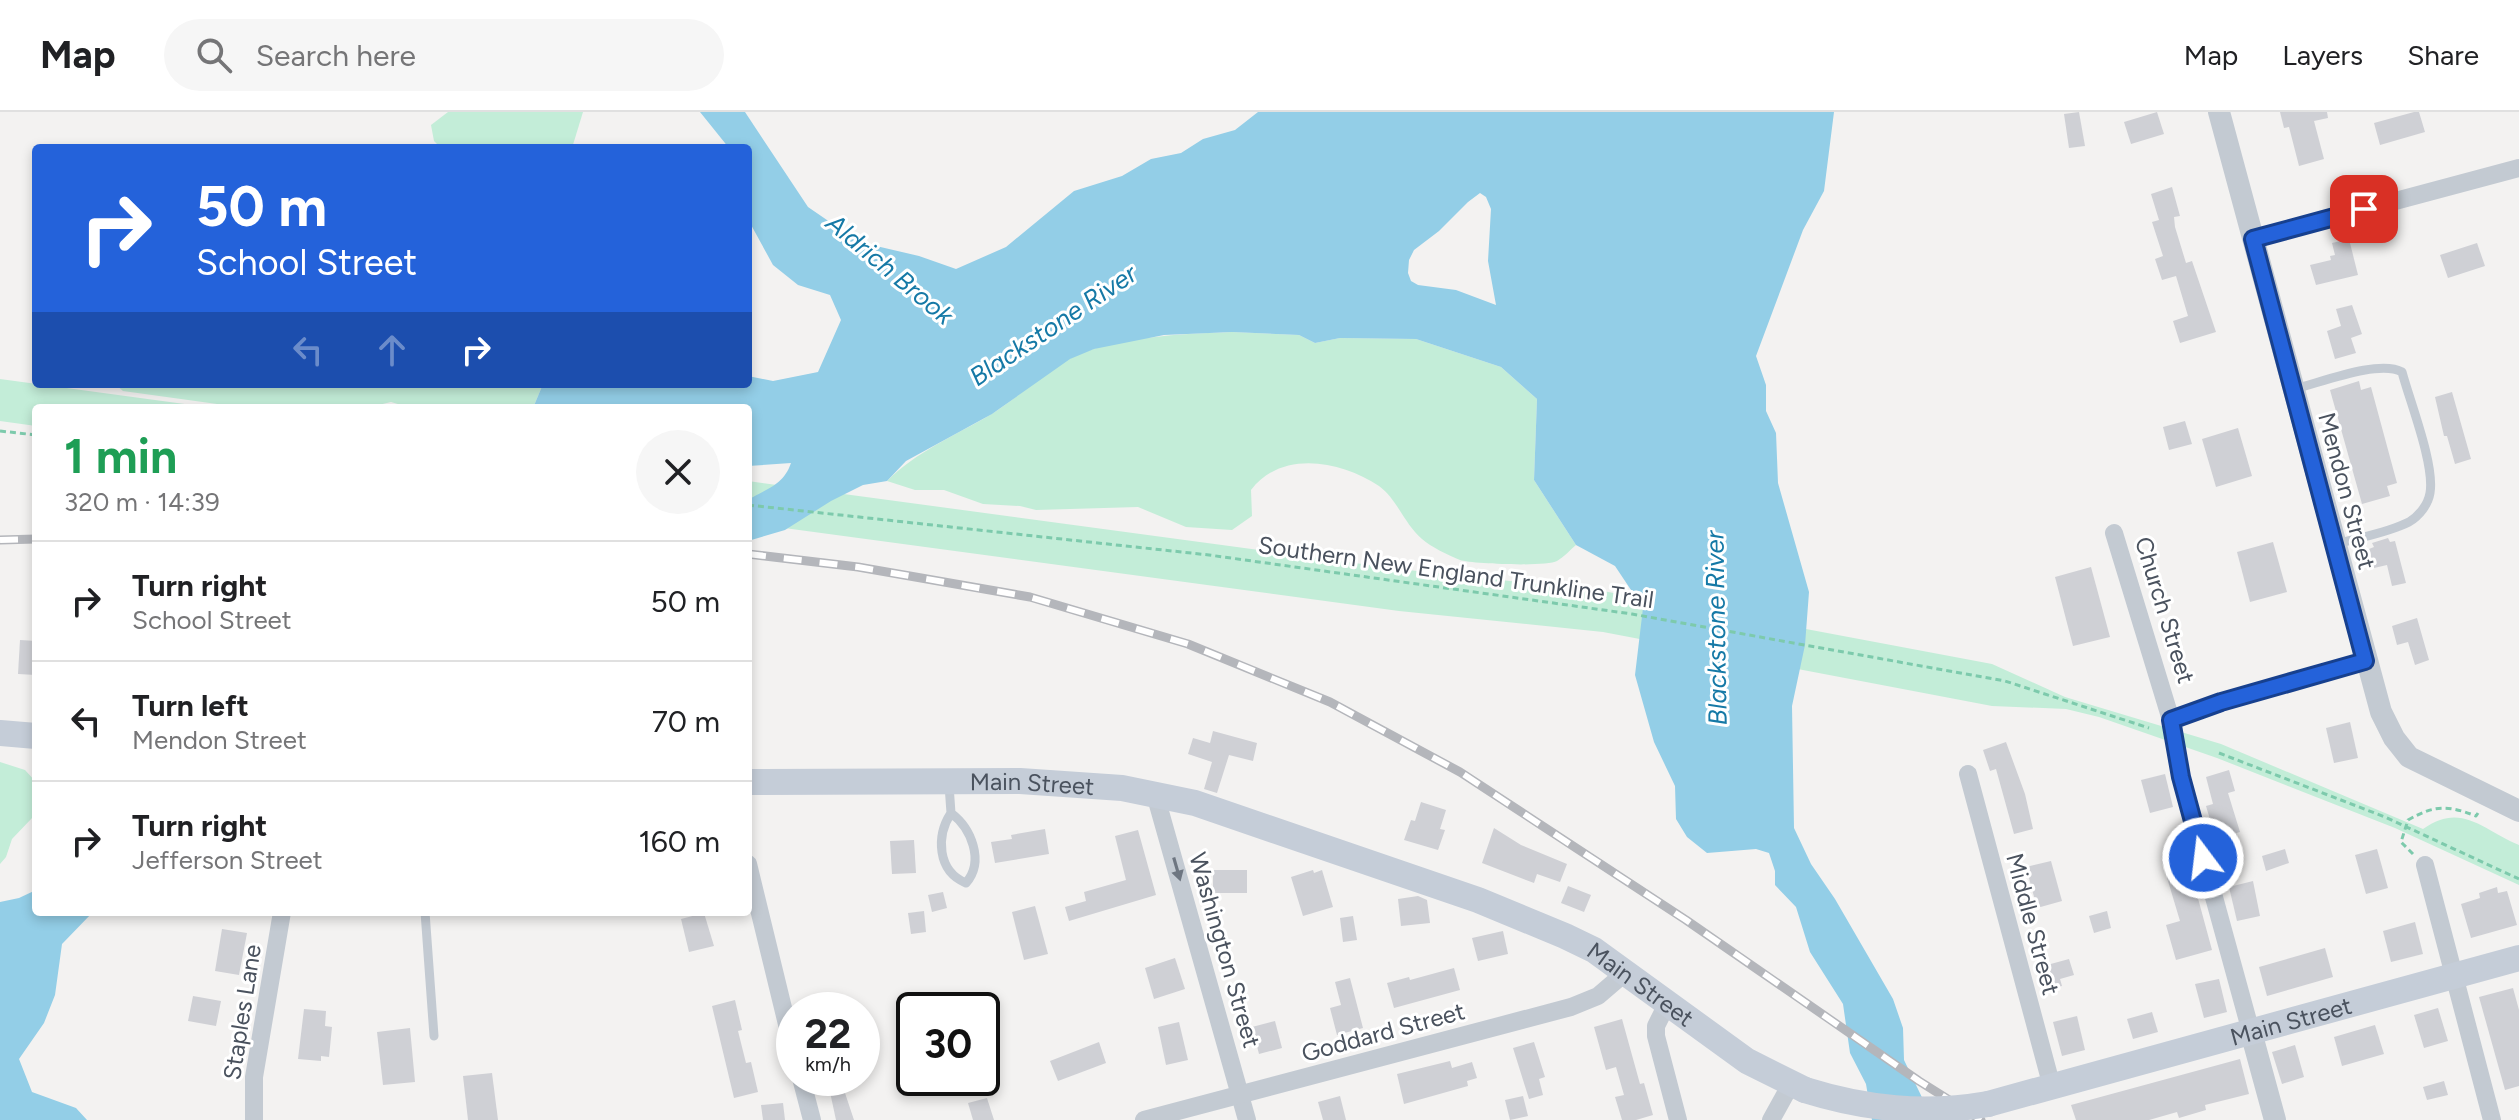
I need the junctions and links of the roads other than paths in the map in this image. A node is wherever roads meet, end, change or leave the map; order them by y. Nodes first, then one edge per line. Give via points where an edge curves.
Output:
1 (2219, 112) edge
2 (2519, 168) edge
3 (2253, 239) junction
4 (2293, 389) junction
5 (2114, 533) dead end
6 (2334, 545) junction
7 (2365, 661) junction
8 (2171, 720) junction
9 (0, 733) edge
10 (32, 736) edge
11 (1968, 774) dead end
12 (948, 781) junction
13 (752, 782) edge
14 (1155, 794) junction
15 (2519, 811) edge
16 (951, 813) junction
17 (2425, 865) road end
18 (752, 880) edge
19 (281, 916) edge
20 (425, 916) edge
21 (2519, 958) edge
22 (1626, 972) junction
23 (2454, 975) junction
24 (779, 992) edge
25 (1667, 1004) junction
26 (2251, 1032) junction
27 (434, 1036) dead end
28 (1798, 1087) junction
29 (2052, 1087) junction
30 (1241, 1094) junction
31 (806, 1096) edge
32 (254, 1120) edge
33 (812, 1120) edge
34 (1144, 1120) edge
35 (1247, 1120) edge
36 (1678, 1120) edge
37 (1771, 1120) edge
38 (2275, 1120) edge
39 (2492, 1120) edge

1 - 3 street, Mendon Street
2 - 3 street
3 - 4 street, Mendon Street
4 - 6 street, Mendon Street
4 - 6 lane via 2375,369 2402,372 2431,477 2430,496 2412,520
5 - 8 street, Church Street
6 - 7 street, Mendon Street
7 - 8 street
7 - 15 street, Mendon Street via 2381,712 2409,757
8 - 26 street, Church Street via 2185,792
9 - 10 main road
11 - 29 street, Middle Street
12 - 13 main road, Main Street
12 - 14 main road, Main Street via 1066,784
12 - 16 lane
14 - 22 main road, Main Street via 1265,826 1492,905 1584,945
14 -> 30 street, Washington Street
16 - 16 lane via 963,822 973,842 975,858 966,883 941,853 942,827
17 - 23 street
18 - 24 street
19 - 32 street, Staples Lane via 254,1077
20 - 27 lane
21 - 23 main road, Main Street
22 - 25 main road, Main Street
22 - 30 street, Goddard Street via 1598,996 1571,1007
23 - 26 main road, Main Street
23 - 39 street
25 - 28 main road, Main Street via 1747,1061
25 - 36 street via 1656,1036
26 - 29 main road, Main Street
26 - 38 street, Church Street
28 - 29 main road, Main Street, bridge via 1852,1103 1932,1110 1988,1104
28 - 37 street
30 - 34 street, Goddard Street
30 - 35 street, Washington Street
31 - 33 street

